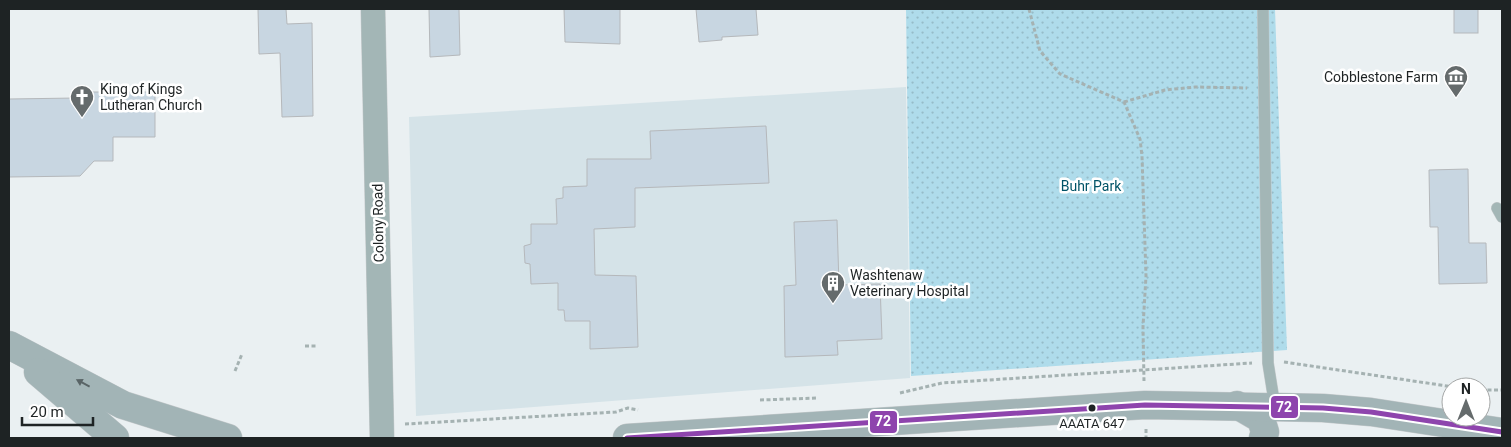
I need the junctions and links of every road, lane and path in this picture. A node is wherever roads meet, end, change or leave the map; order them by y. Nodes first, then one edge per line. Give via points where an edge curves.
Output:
1 (373, 9) edge
2 (1029, 9) edge
3 (1263, 9) edge
4 (1265, 88) junction
5 (1124, 102) junction
6 (9, 345) edge
7 (305, 346) dead end
8 (316, 346) dead end
9 (242, 354) dead end
10 (1281, 362) dead end
11 (1255, 363) dead end
12 (1143, 370) junction
13 (235, 371) dead end
14 (1441, 385) edge
15 (895, 395) dead end
16 (822, 398) dead end
17 (760, 400) dead end
18 (1237, 406) junction
19 (1275, 406) junction
20 (645, 411) dead end
21 (932, 428) edge
22 (390, 431) edge
23 (1502, 432) edge
24 (114, 438) edge
25 (228, 438) edge
26 (627, 438) edge
27 (1263, 438) edge
28 (1276, 438) edge

1 - 22 street, Colony Road
2 - 5 path via 1040,51 1060,74
3 - 4 lane
4 - 5 path via 1195,87 1165,90
4 - 19 lane via 1268,363
5 - 12 path via 1140,139 1142,156 1146,276
6 - 24 main road
25 -> 6 main road via 123,405
7 - 8 path
9 - 13 path
10 - 14 path
11 - 12 path
12 - 15 path via 942,383
16 - 17 path
18 - 19 main road
18 - 21 main road via 1145,405
18 - 27 main road via 1261,419 1265,432
19 - 23 main road via 1371,412
19 - 28 lane
20 - 22 path via 628,408
21 - 26 main road

